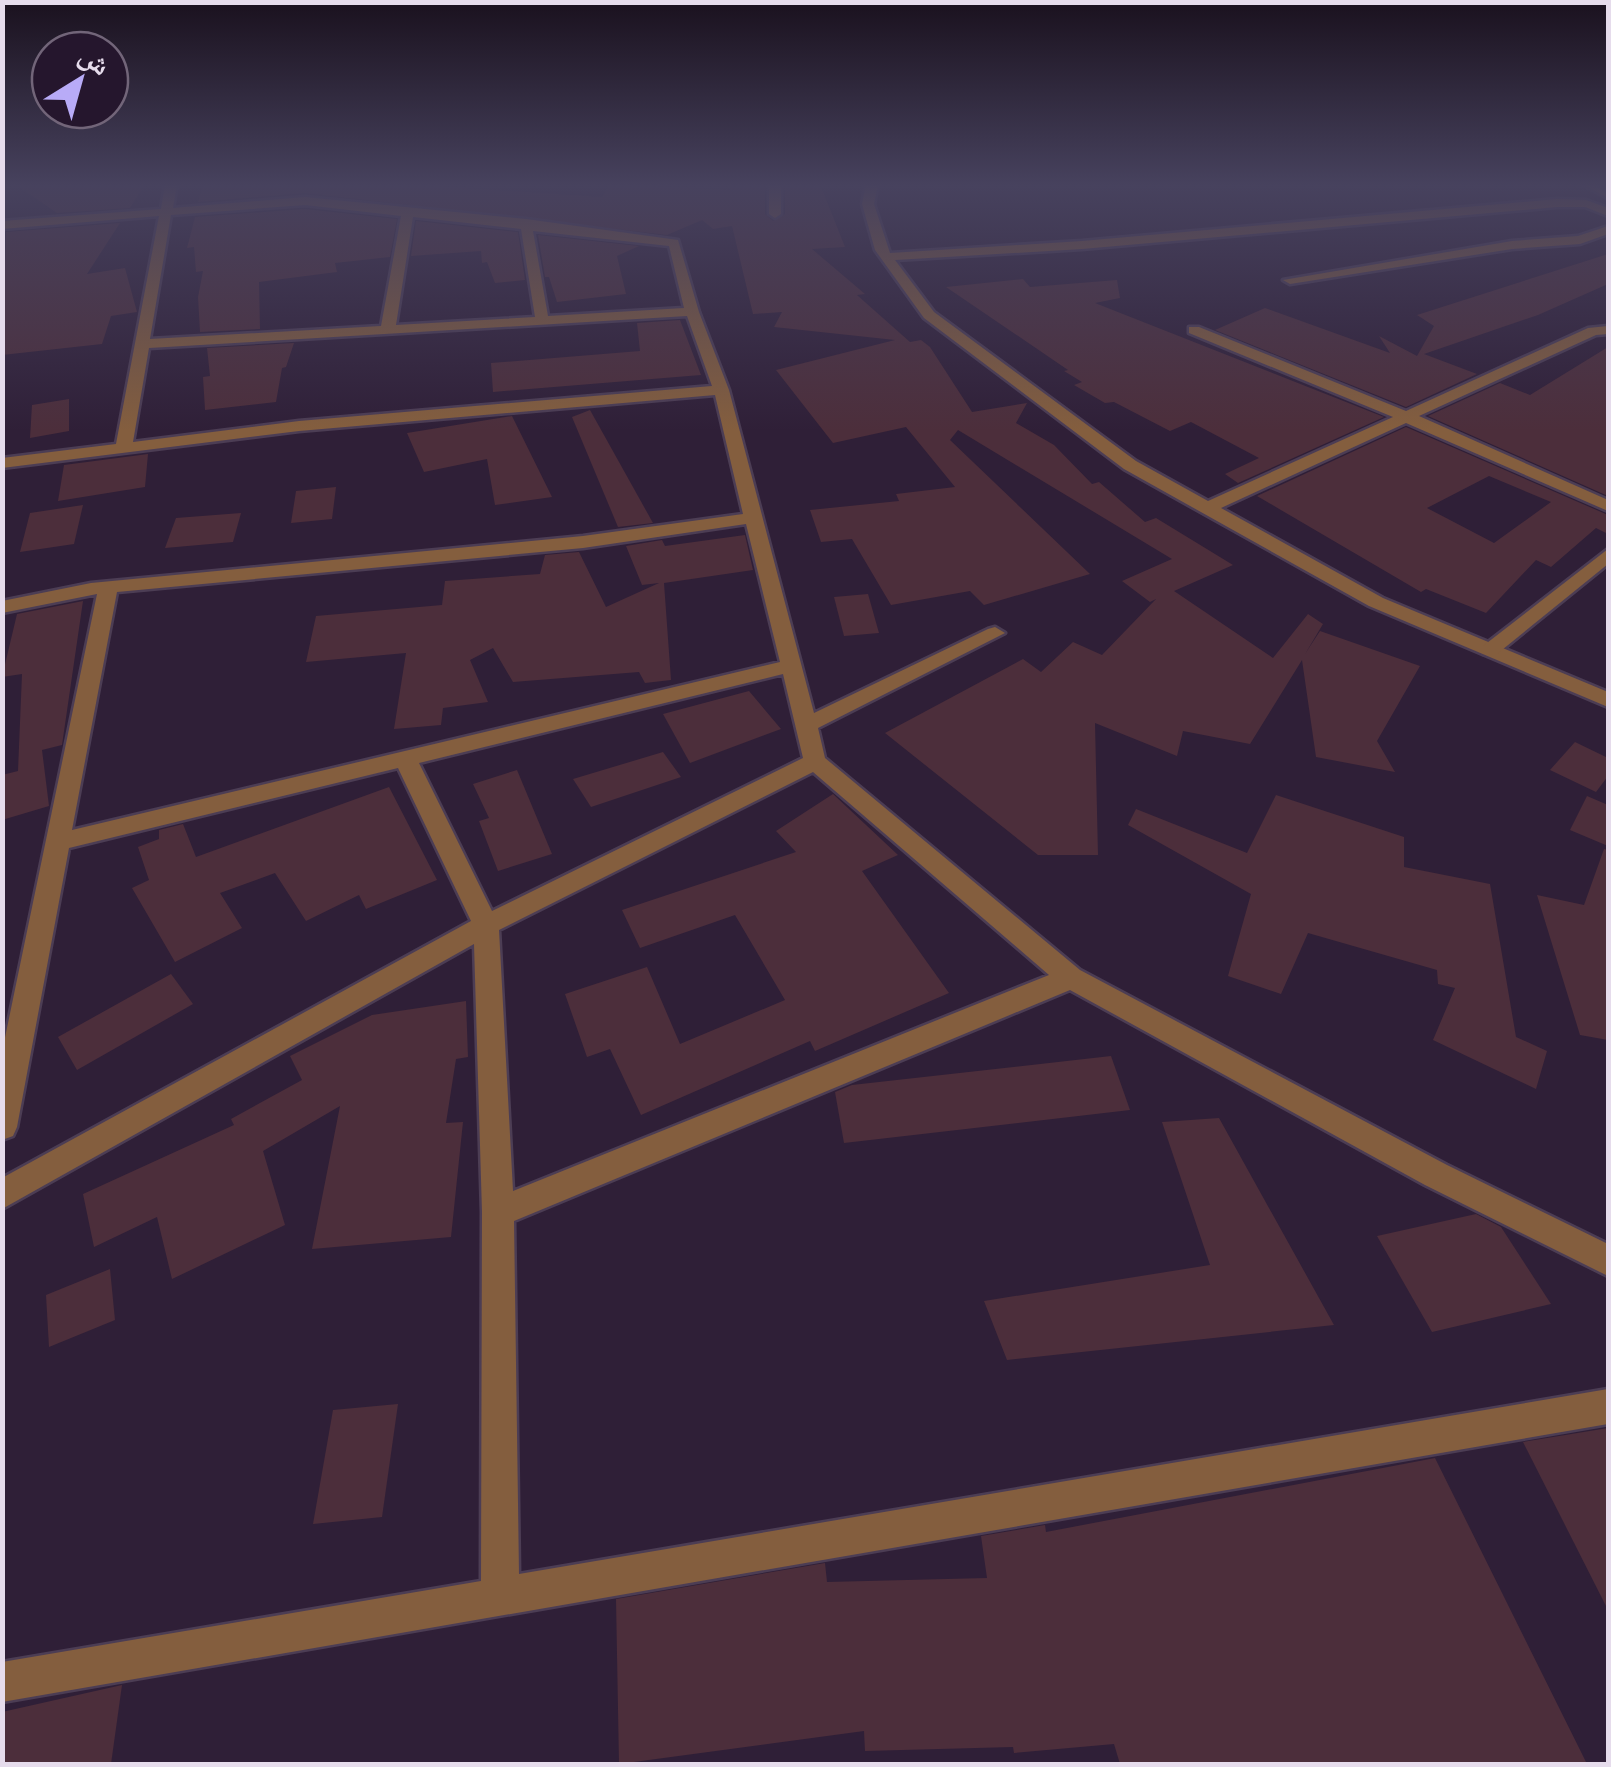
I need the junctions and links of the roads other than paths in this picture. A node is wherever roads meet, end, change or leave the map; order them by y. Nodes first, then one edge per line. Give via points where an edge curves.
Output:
1 (158, 266) edge
2 (399, 266) edge
3 (533, 266) edge
4 (680, 266) edge
5 (893, 266) edge
6 (1376, 266) edge
7 (1290, 280) dead end
8 (692, 312) junction
9 (542, 320) junction
10 (388, 328) junction
11 (1194, 330) dead end
12 (1608, 330) edge
13 (144, 344) junction
14 (721, 390) junction
15 (1401, 416) junction
16 (124, 448) junction
17 (2, 462) edge
18 (1608, 506) edge
19 (1207, 508) junction
20 (750, 518) junction
21 (1608, 555) edge
22 (108, 587) junction
23 (2, 607) edge
24 (995, 634) dead end
25 (1490, 650) junction
26 (790, 666) junction
27 (1608, 700) edge
28 (806, 726) junction
29 (406, 760) junction
30 (815, 761) junction
31 (58, 842) junction
32 (486, 925) junction
33 (1071, 978) junction
34 (2, 1127) edge
35 (2, 1195) edge
36 (498, 1212) junction
37 (1608, 1260) edge
38 (1608, 1407) edge
39 (500, 1597) junction
40 (2, 1682) edge

1 - 13 street
2 - 10 street
3 - 9 street
4 - 8 street
5 - 19 street via 929,315 1130,465
6 - 7 street
8 - 9 street
8 - 14 street
9 - 10 street
10 - 13 street
11 - 15 street
12 - 15 street via 1593,330
13 - 16 street
14 - 16 street
14 - 20 street
15 - 18 street
15 - 19 street
16 - 17 street
19 - 25 street via 1376,602
20 - 22 street via 583,542
20 - 26 street
21 - 25 street
22 - 23 street
22 - 31 street
24 - 28 street
25 - 27 street
26 - 28 street
26 - 29 street
28 - 30 street
29 - 31 street
29 - 32 street
30 - 32 street
30 - 33 street
31 - 34 street
32 - 35 street
32 - 36 street
33 - 36 street
33 - 37 street via 1436,1176
36 - 39 street
38 - 39 street
39 - 40 street

